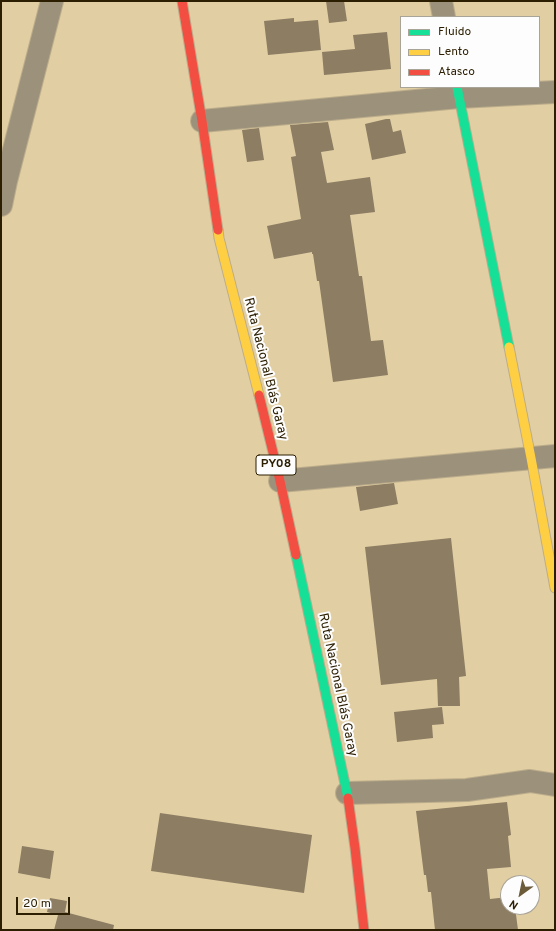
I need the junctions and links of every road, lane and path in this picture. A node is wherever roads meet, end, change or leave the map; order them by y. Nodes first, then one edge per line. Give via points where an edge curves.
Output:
1 (52, 1) edge
2 (182, 1) edge
3 (441, 1) edge
4 (444, 16) edge
5 (458, 92) edge
6 (555, 92) edge
7 (202, 121) junction
8 (1, 205) edge
9 (555, 456) edge
10 (531, 458) junction
11 (280, 481) junction
12 (555, 588) edge
13 (555, 785) edge
14 (346, 793) junction
15 (364, 930) edge

1 - 8 street
2 - 7 main road, Ruta Nacional Blás Garay / PY08
3 - 4 street
5 - 6 street
5 - 7 street
5 - 10 main road
7 - 11 main road, Ruta Nacional Blás Garay / PY08 via 219,238
9 - 10 street
10 - 11 street
10 - 12 main road
11 - 14 main road, Ruta Nacional Blás Garay / PY08
13 - 14 street via 530,781 467,790
14 - 15 main road, Ruta Nacional Blás Garay / PY08

